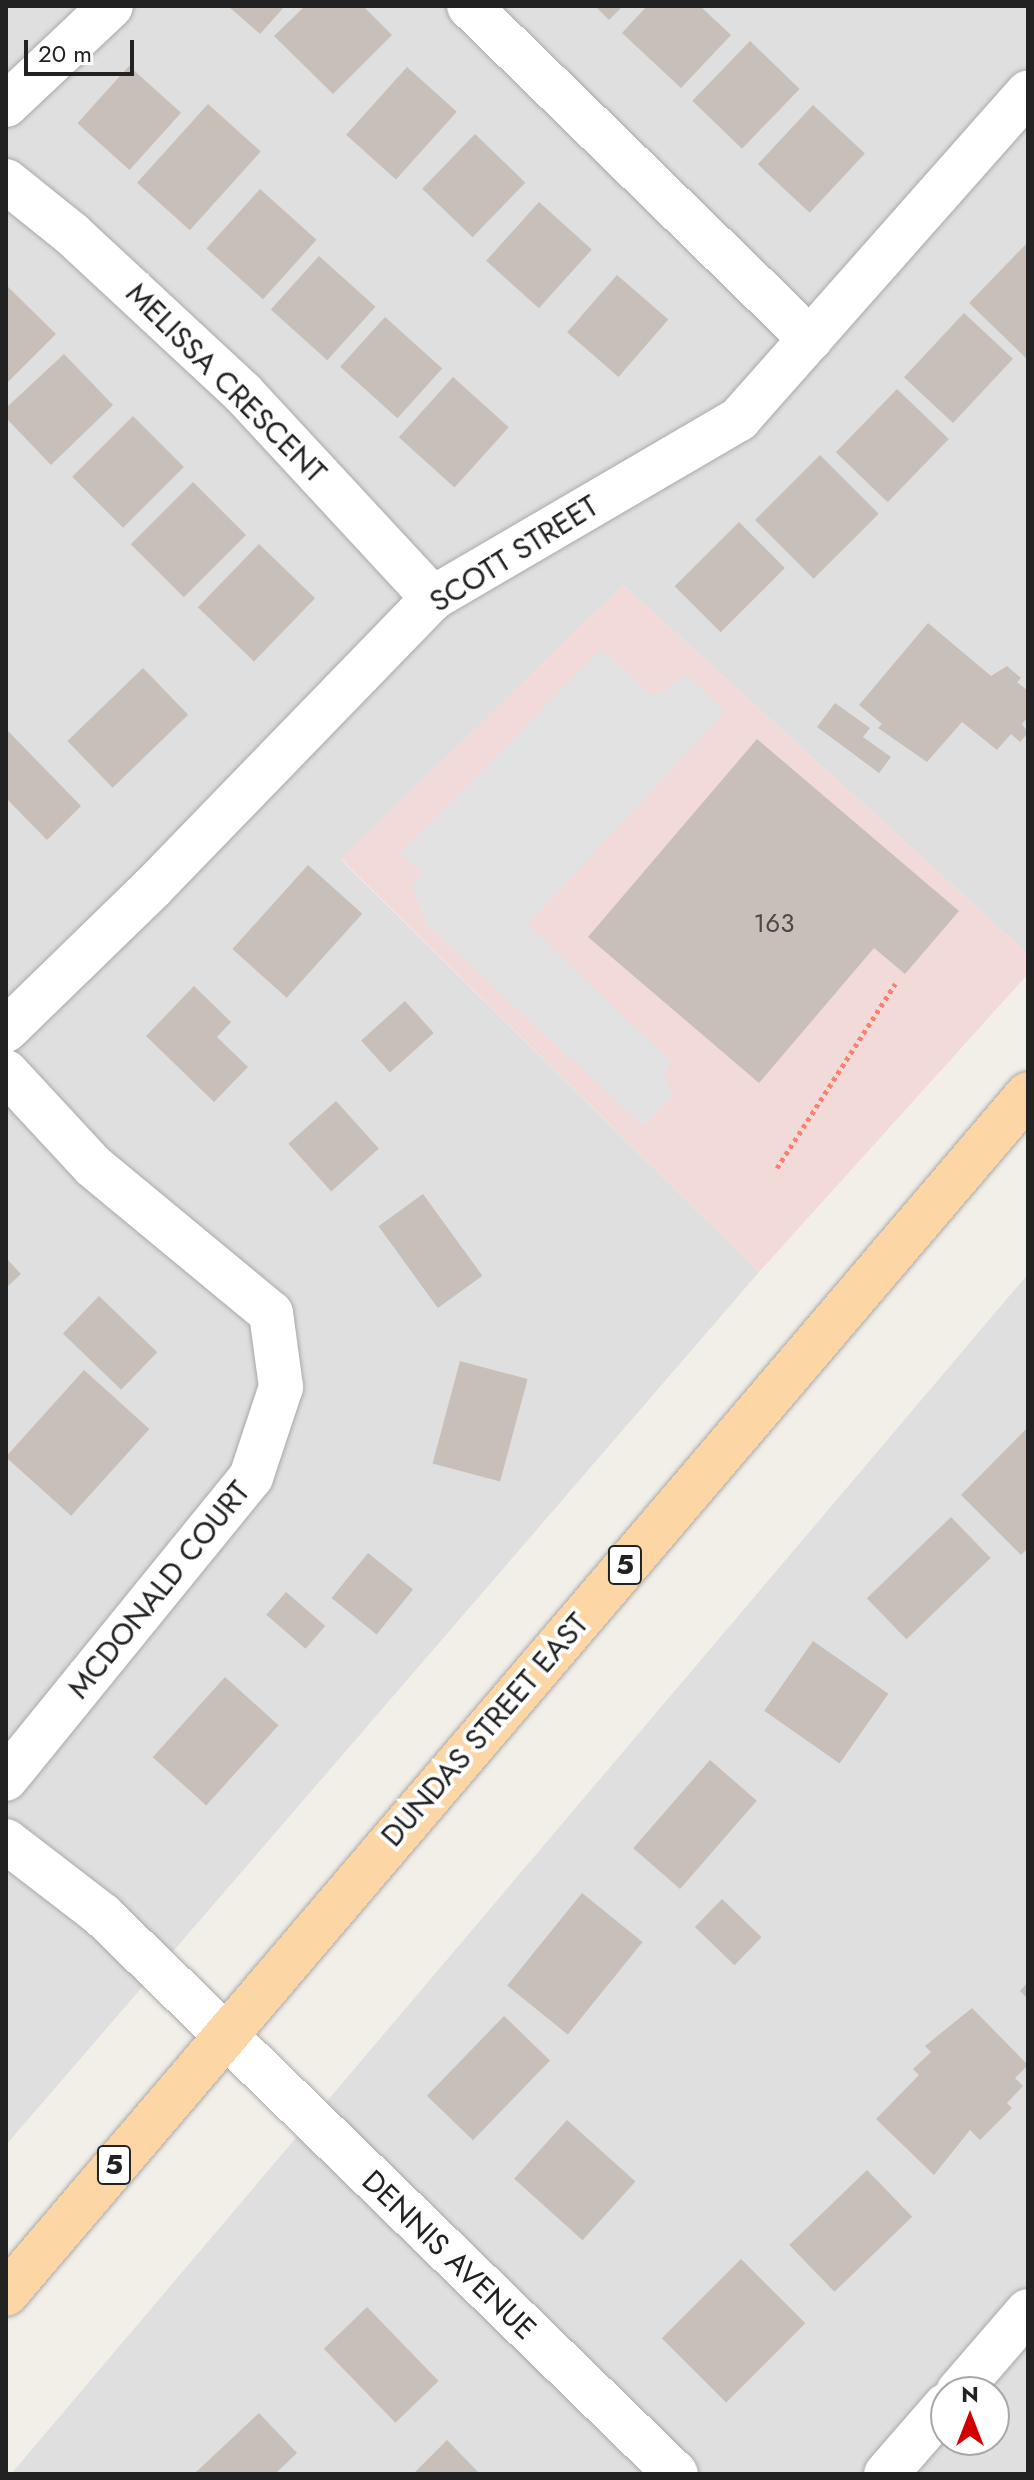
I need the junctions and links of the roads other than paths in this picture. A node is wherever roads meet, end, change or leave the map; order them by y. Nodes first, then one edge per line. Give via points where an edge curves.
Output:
1 (111, 6) edge
2 (469, 6) edge
3 (1028, 92) edge
4 (6, 105) edge
5 (6, 181) edge
6 (810, 339) junction
7 (433, 598) junction
8 (6, 1030) edge
9 (6, 1072) edge
10 (1028, 1094) edge
11 (6, 1779) edge
12 (6, 1841) edge
13 (222, 2036) junction
14 (6, 2294) edge
15 (1028, 2311) edge
16 (972, 2376) edge
17 (930, 2423) edge
18 (676, 2474) edge
19 (886, 2474) edge

1 - 4 street
2 - 6 street
3 - 6 street, SCOTT STREET
5 - 7 street, MELISSA CRESCENT via 72,234 243,393
6 - 7 street, SCOTT STREET via 739,419
7 - 8 street, SCOTT STREET via 154,886
9 - 11 street, MCDONALD COURT via 93,1166 271,1313 281,1387 251,1477
10 - 13 main road, DUNDAS STREET EAST / 5
12 - 13 street via 102,1915
13 - 14 main road, DUNDAS STREET EAST / 5
13 - 18 street, DENNIS AVENUE
15 - 16 street
17 - 19 street

